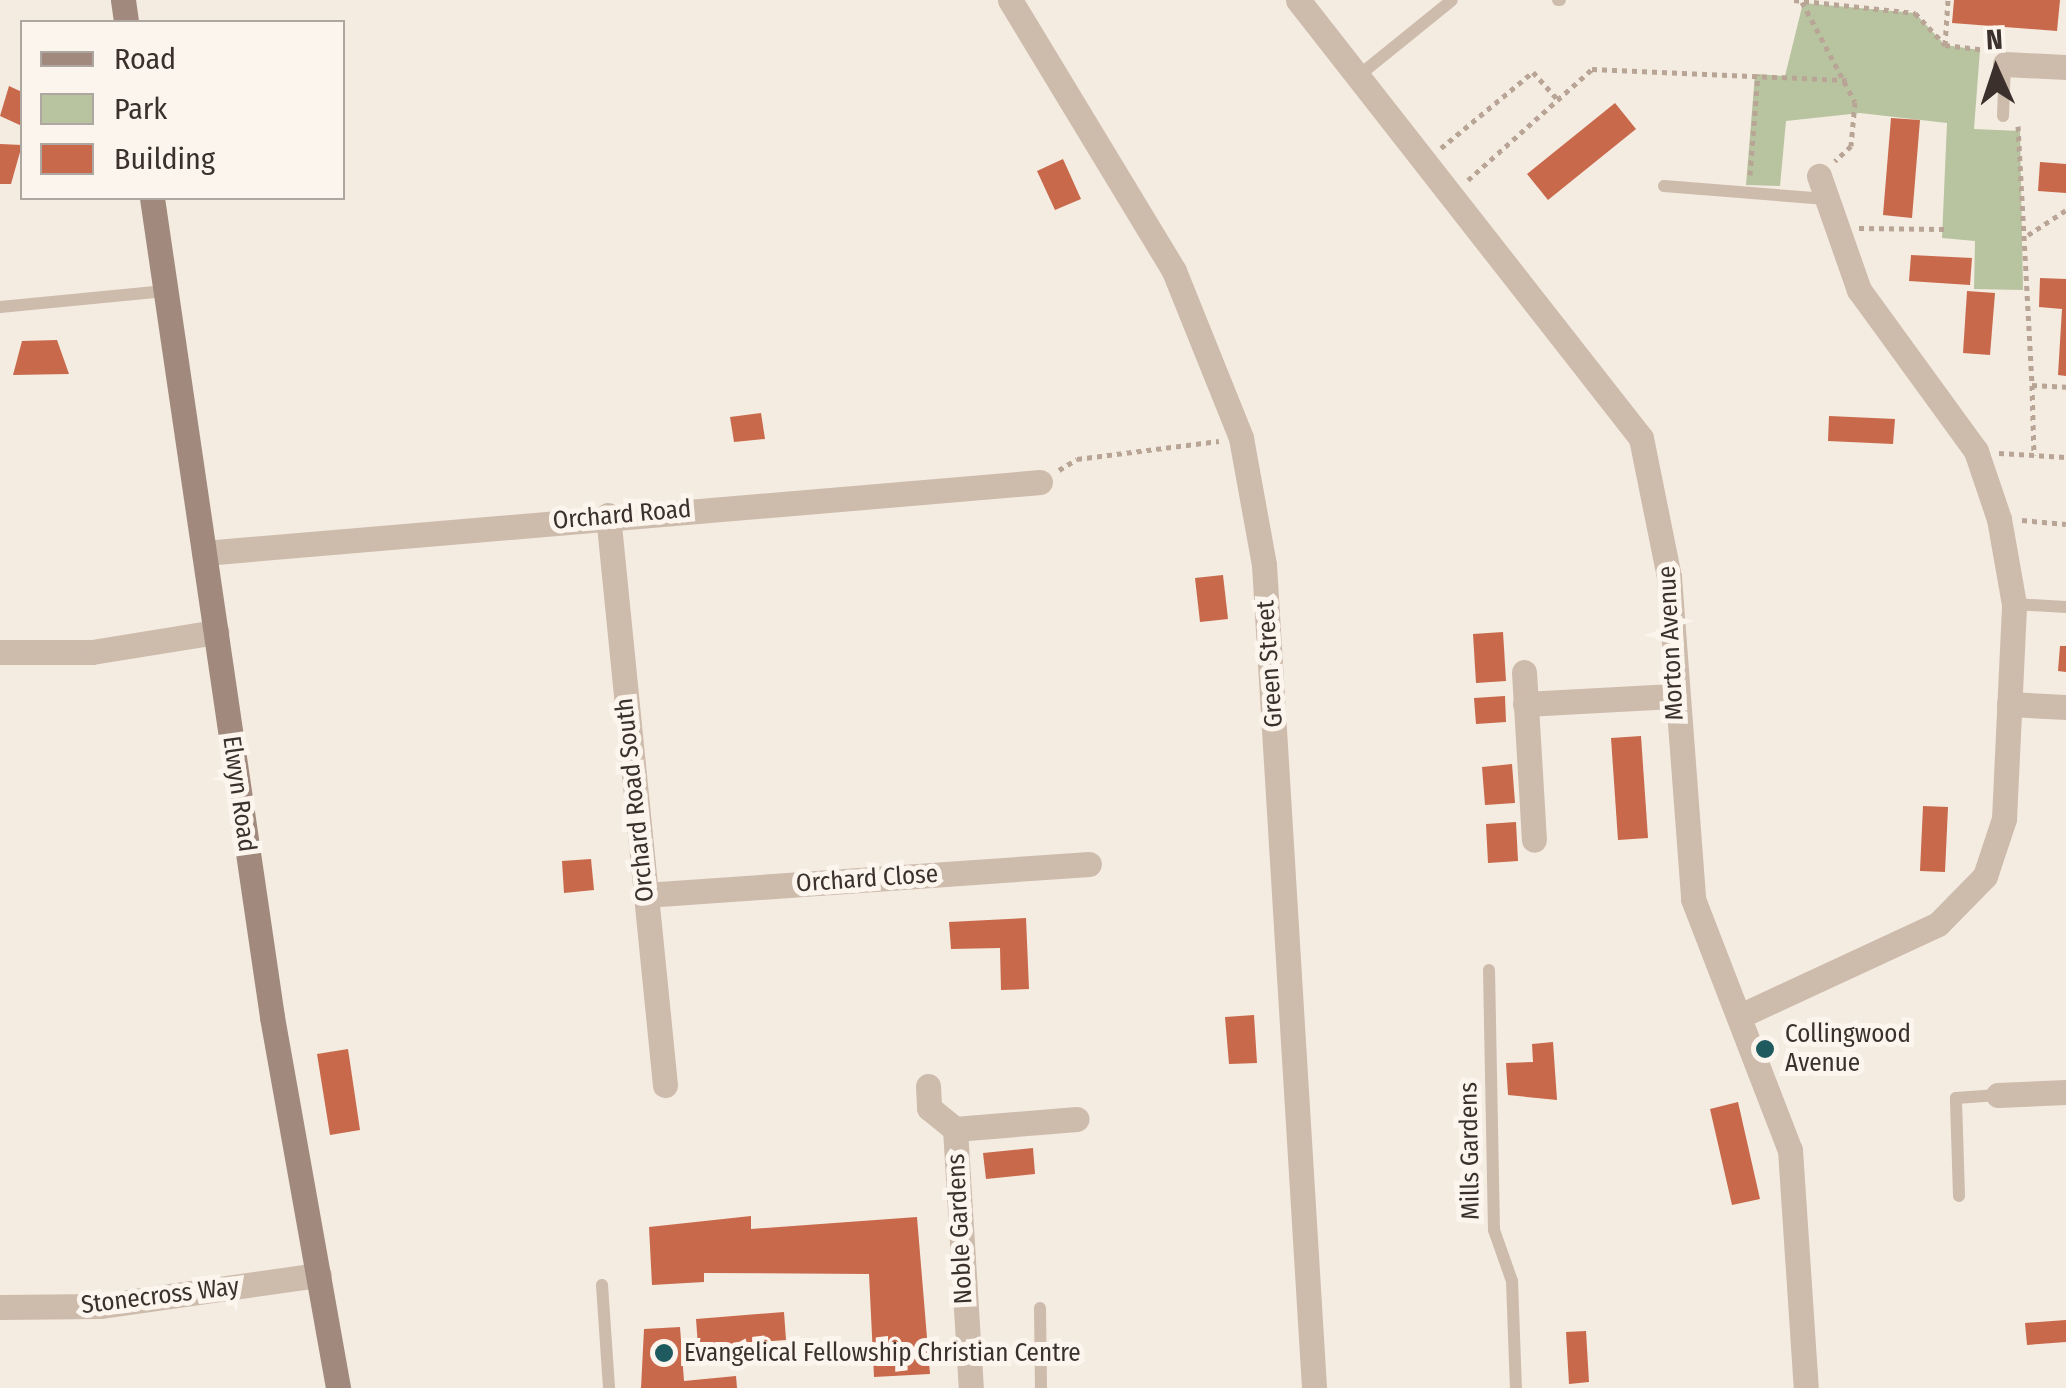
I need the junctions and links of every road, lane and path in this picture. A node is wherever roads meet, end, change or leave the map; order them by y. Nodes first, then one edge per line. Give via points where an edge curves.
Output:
1 (1010, 0) edge
2 (1298, 0) edge
3 (1452, 0) edge
4 (1948, 0) edge
5 (1800, 1) edge
6 (1945, 46) junction
7 (2005, 64) junction
8 (2066, 67) edge
9 (1758, 74) junction
10 (1357, 76) junction
11 (1847, 80) junction
12 (1558, 100) junction
13 (2003, 116) joint
14 (1424, 162) junction
15 (1664, 186) dead end
16 (1823, 188) junction
17 (1748, 193) junction
18 (1451, 195) junction
19 (152, 200) edge
20 (2066, 210) edge
21 (1944, 229) dead end
22 (1837, 235) junction
23 (2028, 235) junction
24 (165, 291) junction
25 (0, 307) edge
26 (2032, 385) junction
27 (2066, 387) edge
28 (1241, 438) junction
29 (1976, 451) junction
30 (2034, 455) junction
31 (2066, 457) edge
32 (1040, 482) joint
33 (608, 516) junction
34 (1999, 518) junction
35 (2066, 524) edge
36 (204, 553) junction
37 (2014, 604) junction
38 (2066, 607) edge
39 (216, 632) junction
40 (0, 652) edge
41 (1524, 672) dead end
42 (1672, 696) junction
43 (1526, 704) junction
44 (2009, 704) junction
45 (2066, 707) edge
46 (1534, 840) dead end
47 (1089, 864) dead end
48 (645, 895) junction
49 (1489, 970) dead end
50 (1742, 1016) junction
51 (664, 1085) dead end
52 (928, 1086) dead end
53 (2066, 1092) edge
54 (1998, 1095) joint
55 (1077, 1119) dead end
56 (955, 1129) junction
57 (1959, 1196) dead end
58 (319, 1274) junction
59 (602, 1286) dead end
60 (0, 1307) edge
61 (1040, 1308) dead end
62 (338, 1388) edge
63 (609, 1388) edge
64 (971, 1388) edge
65 (1041, 1388) edge
66 (1314, 1388) edge
67 (1516, 1388) edge
68 (1806, 1388) edge

1 - 28 street, Green Street via 1174,272
2 - 10 street, Morton Avenue
3 - 10 lane
4 - 6 path
5 - 6 path via 1915,13
5 - 11 path
6 - 7 path via 1986,50
7 - 8 street
7 - 13 lane
9 - 11 path
9 - 12 path via 1592,69
9 - 17 path
10 - 14 street, Morton Avenue
11 - 16 path via 1851,146
12 - 14 path via 1533,72
12 - 18 path
13 - 23 path via 2025,132
14 - 18 street, Morton Avenue
15 - 17 lane
16 - 17 lane
16 - 22 street
18 - 42 street, Morton Avenue via 1641,438 1659,493
19 - 24 street, Elwyn Road
20 - 23 path
21 - 22 path via 1879,224
22 - 29 street via 1859,290
23 - 26 path
24 - 25 lane
24 - 36 street, Elwyn Road
26 - 27 path
26 - 30 path
28 - 32 path via 1077,459
28 - 66 street, Green Street via 1264,565
29 - 30 path
29 - 34 street
30 - 31 path
32 - 33 street, Orchard Road
33 - 36 street, Orchard Road
33 - 48 street, Orchard Road South
34 - 35 path
34 - 37 street
36 - 39 street, Elwyn Road
37 - 38 lane
37 - 44 street
39 - 40 street via 92,652
39 - 58 street, Elwyn Road
41 - 43 street
42 - 43 street
42 - 50 street, Morton Avenue via 1693,900
43 - 46 street
44 - 45 street
44 - 50 street via 2004,819 1964,904
47 - 48 street, Orchard Close
48 - 51 street, Orchard Road South
49 - 67 lane, Mills Gardens via 1494,1230 1512,1281
50 - 68 street, Morton Avenue via 1790,1150
52 - 56 street, Noble Gardens via 930,1108
53 - 54 street
54 - 57 lane via 1956,1098
55 - 56 street, Noble Gardens
56 - 64 street, Noble Gardens
58 - 60 street, Stonecross Way via 100,1306
58 - 62 street, Elwyn Road
59 - 63 lane
61 - 65 lane

